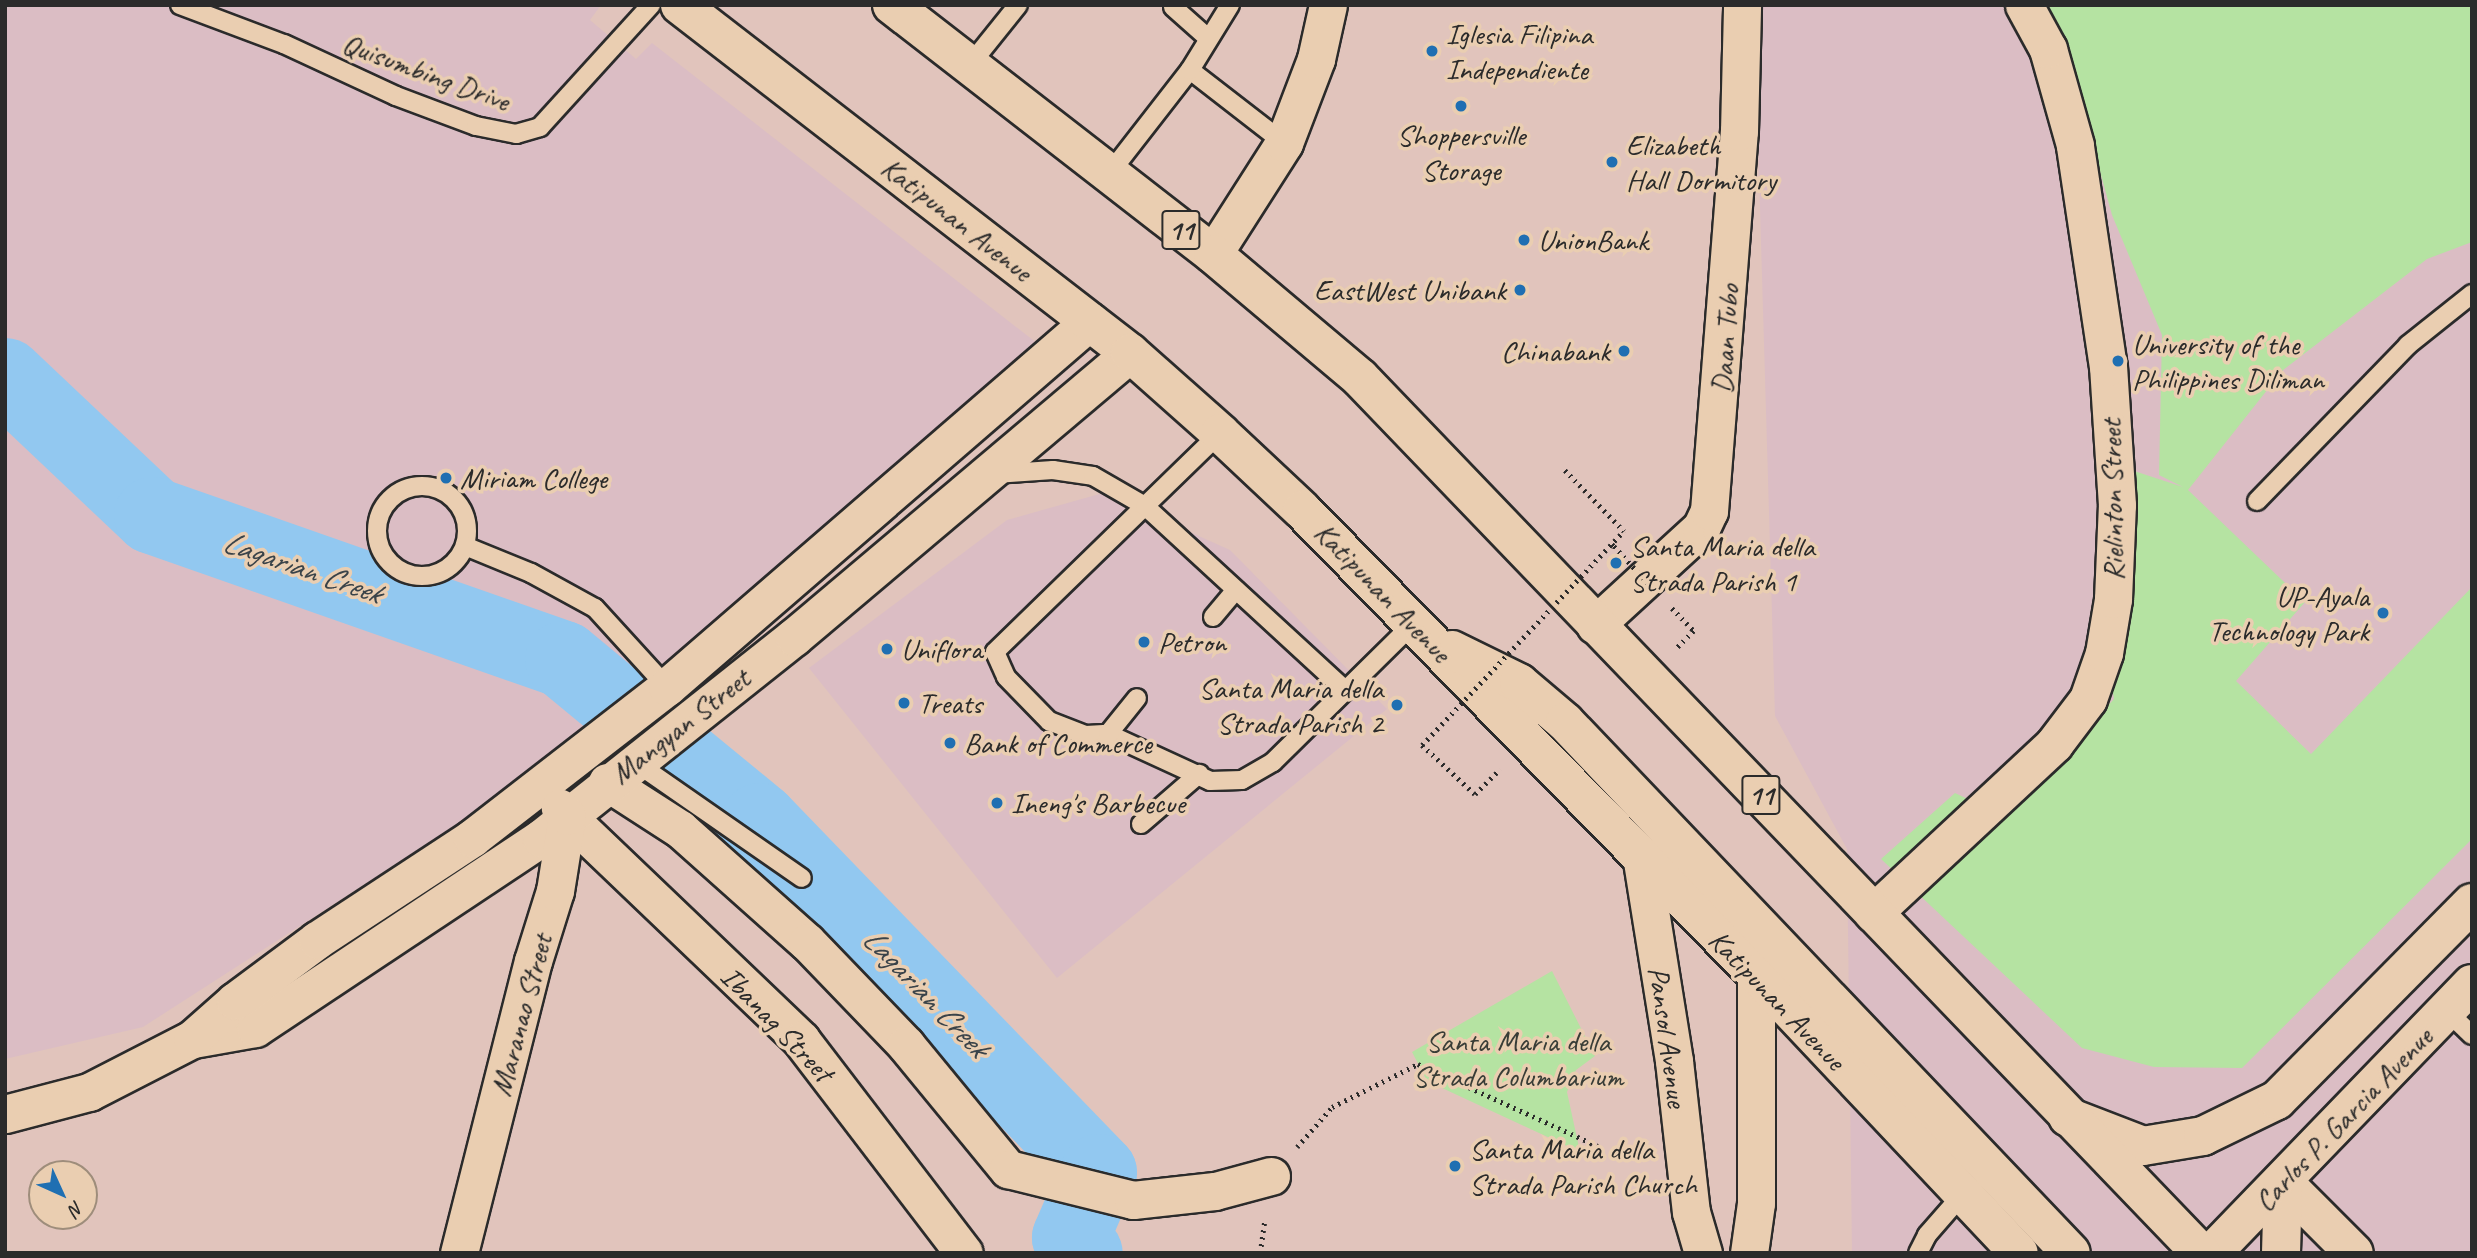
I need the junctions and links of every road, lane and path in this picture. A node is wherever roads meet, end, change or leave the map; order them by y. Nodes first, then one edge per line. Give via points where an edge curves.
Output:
1 (180, 5) edge
2 (651, 5) edge
3 (680, 5) edge
4 (892, 5) edge
5 (1018, 5) edge
6 (1230, 5) edge
7 (1328, 5) edge
8 (1742, 5) edge
9 (2024, 5) edge
10 (1174, 7) dead end
11 (1208, 38) junction
12 (969, 66) junction
13 (1190, 70) junction
14 (1284, 143) junction
15 (1109, 174) junction
16 (1213, 254) junction
17 (2472, 294) edge
18 (1090, 321) junction
19 (1130, 353) junction
20 (1220, 433) junction
21 (1565, 470) dead end
22 (985, 475) junction
23 (2257, 501) dead end
24 (1145, 506) junction
25 (1612, 544) junction
26 (465, 546) junction
27 (1647, 582) junction
28 (1236, 590) junction
29 (1213, 617) dead end
30 (1595, 625) junction
31 (1419, 630) junction
32 (667, 687) junction
33 (1345, 690) junction
34 (1138, 698) dead end
35 (1108, 734) junction
36 (621, 772) junction
37 (1199, 774) junction
38 (540, 785) junction
39 (1475, 794) dead end
40 (567, 816) junction
41 (1141, 824) dead end
42 (1642, 861) junction
43 (802, 878) dead end
44 (2472, 903) edge
45 (1873, 913) junction
46 (1756, 974) junction
47 (2464, 1010) edge
48 (192, 1040) junction
49 (5, 1114) edge
50 (2068, 1117) junction
51 (1600, 1147) dead end
52 (1271, 1176) junction
53 (2283, 1182) junction
54 (1961, 1196) junction
55 (2186, 1245) edge
56 (459, 1253) edge
57 (964, 1253) edge
58 (1260, 1253) edge
59 (1703, 1253) edge
60 (1749, 1253) edge
61 (1918, 1253) edge
62 (2019, 1253) edge
63 (2071, 1253) edge
64 (2212, 1253) edge
65 (2281, 1253) edge
66 (2354, 1253) edge

1 - 2 lane, Quisumbing Drive via 284,44 396,96 476,126 516,134 540,127
3 - 18 main road, Katipunan Avenue
4 - 12 main road, 11
5 - 12 lane
6 - 11 lane
7 - 14 street via 1316,60
8 - 27 street, Daan Tubo via 1739,131 1712,494 1701,528
9 - 45 street, Rielinton Street via 2048,49 2075,145 2108,367 2117,505 2113,599 2104,653 2088,699 2054,744
10 - 11 lane
11 - 13 lane
12 - 15 main road, 11
13 - 14 lane
13 - 15 lane
14 - 16 street
15 - 16 main road, 11
16 - 30 main road, 11 via 1360,378
17 - 23 lane via 2408,345
18 - 19 main road, Katipunan Avenue
18 - 32 street, Mangyan Street
19 - 20 main road, Katipunan Avenue
19 - 22 street, Mangyan Street
20 - 24 lane
20 - 31 main road, Katipunan Avenue
21 - 25 path, bridge via 1624,531
22 - 24 lane via 1053,470 1093,476
22 - 36 street, Mangyan Street
24 - 28 lane
24 - 35 lane via 995,652 1006,677 1049,721 1086,735
25 - 27 path, bridge
25 - 39 path, bridge via 1422,745
26 - 26 lane via 462,511 437,488 402,490 379,516 376,534 381,551 407,574 441,571
26 - 32 lane via 531,573 596,608
27 - 30 street, Daan Tubo
28 - 29 lane
28 - 33 lane
30 - 45 main road, 11
31 - 33 lane
31 - 42 main road, Katipunan Avenue
31 - 63 main road via 1519,683 1565,722
32 - 38 street, Mangyan Street
33 - 37 lane via 1273,762 1242,780 1226,784
34 - 35 lane
35 - 37 lane
36 - 40 street, Mangyan Street
36 - 43 lane
36 - 52 street via 807,942 906,1045 1008,1169 1133,1200 1215,1191
37 - 41 lane
38 - 40 street
38 - 48 street, Mangyan Street via 472,838 286,963
40 - 48 street, Mangyan Street via 541,838 255,1027
40 - 56 street, Maranao Street via 555,891
40 - 57 street, Ibanag Street via 800,1040
42 - 46 main road, Katipunan Avenue
42 - 59 street, Pansol Avenue via 1674,1061 1690,1212
44 - 50 main road, Carlos P. Garcia Avenue via 2277,1100 2203,1136 2143,1146
45 - 50 main road, 11
46 - 54 main road, Katipunan Avenue
46 - 60 street via 1756,1203
47 - 53 main road, Carlos P. Garcia Avenue
48 - 49 street, Mangyan Street via 89,1092
50 - 55 main road, 11
51 - 52 path via 1418,1064 1332,1107
52 - 58 path
53 - 64 main road, Carlos P. Garcia Avenue
53 - 65 main road
53 - 66 main road
54 - 61 lane via 1927,1235
54 - 62 main road, Katipunan Avenue

